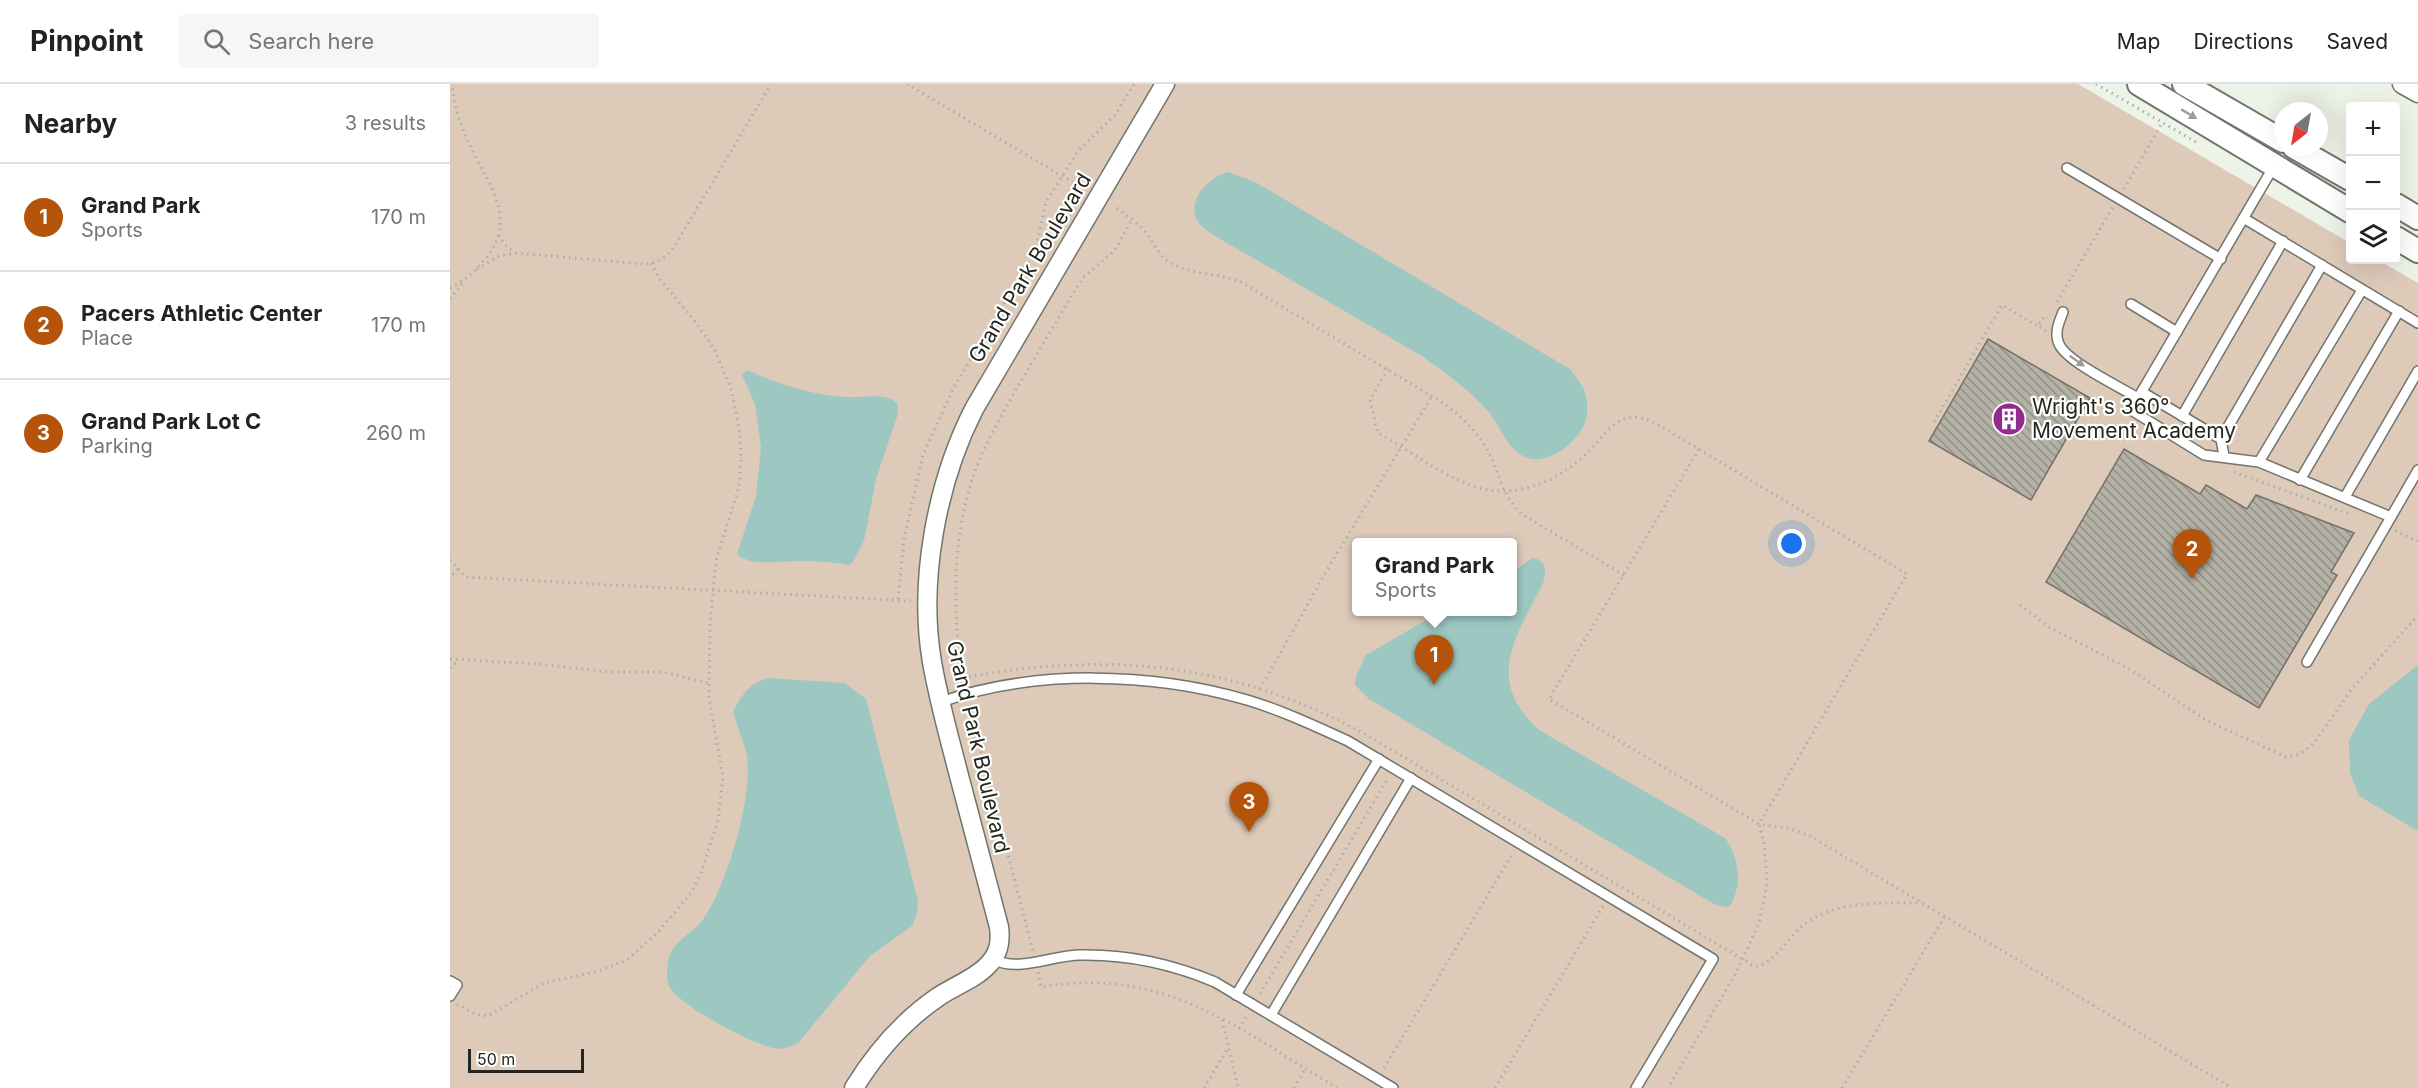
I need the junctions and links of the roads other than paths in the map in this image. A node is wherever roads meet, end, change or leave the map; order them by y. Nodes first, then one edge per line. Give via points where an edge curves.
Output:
1 (1165, 84) edge
2 (2139, 84) edge
3 (2184, 84) edge
4 (2402, 84) edge
5 (2418, 93) edge
6 (2274, 136) edge
7 (2310, 156) edge
8 (2274, 166) junction
9 (2067, 168) dead end
10 (2346, 177) edge
11 (2400, 207) edge
12 (2348, 210) edge
13 (2418, 218) edge
14 (2245, 219) junction
15 (2400, 240) edge
16 (2283, 242) junction
17 (2418, 251) edge
18 (2221, 260) junction
19 (2322, 265) junction
20 (2362, 290) junction
21 (2131, 304) dead end
22 (2059, 309) road end
23 (2399, 311) junction
24 (2418, 323) edge
25 (2177, 332) junction
26 (2418, 371) edge
27 (2140, 395) junction
28 (2182, 416) junction
29 (2221, 439) junction
30 (2224, 456) junction
31 (2259, 462) junction
32 (2418, 470) edge
33 (2300, 480) junction
34 (2345, 497) junction
35 (2391, 517) junction
36 (2307, 662) dead end
37 (940, 702) junction
38 (1378, 759) junction
39 (1411, 778) junction
40 (993, 959) junction
41 (450, 981) edge
42 (1236, 995) junction
43 (450, 998) edge
44 (1271, 1016) junction
45 (854, 1088) edge
46 (1392, 1088) edge
47 (1636, 1088) edge

1 - 37 street, Grand Park Boulevard via 988,383 949,467 934,526 927,602
2 -> 8 street
3 - 6 street
4 - 5 street
7 - 10 street
8 - 12 street
8 - 14 lane
9 - 18 lane
11 - 13 street
14 - 16 lane
14 - 18 lane
15 - 17 street
16 - 19 lane
16 - 28 lane
18 - 25 lane
19 - 20 lane
19 - 29 lane
20 - 23 lane
20 - 31 lane
21 - 25 lane
22 -> 27 lane via 2059,345 2072,359
23 - 24 lane
23 - 33 lane
25 - 27 lane
26 - 34 lane
27 - 28 lane
27 - 30 lane via 2131,410 2204,455
28 - 29 lane
29 - 30 lane
30 - 31 lane
31 - 33 lane
32 - 35 lane
33 - 34 lane
34 - 35 lane
35 - 36 lane
37 - 38 lane via 1015,684 1088,679 1183,686 1247,700 1284,713
37 - 40 street, Grand Park Boulevard via 999,927 1001,939
38 - 39 lane
38 - 42 lane
39 - 44 lane
39 - 47 lane via 1713,959
40 - 42 lane via 1009,965 1076,955 1124,956 1188,971
40 - 45 street via 897,1030
41 - 43 lane via 457,985
42 - 44 lane
44 - 46 lane

